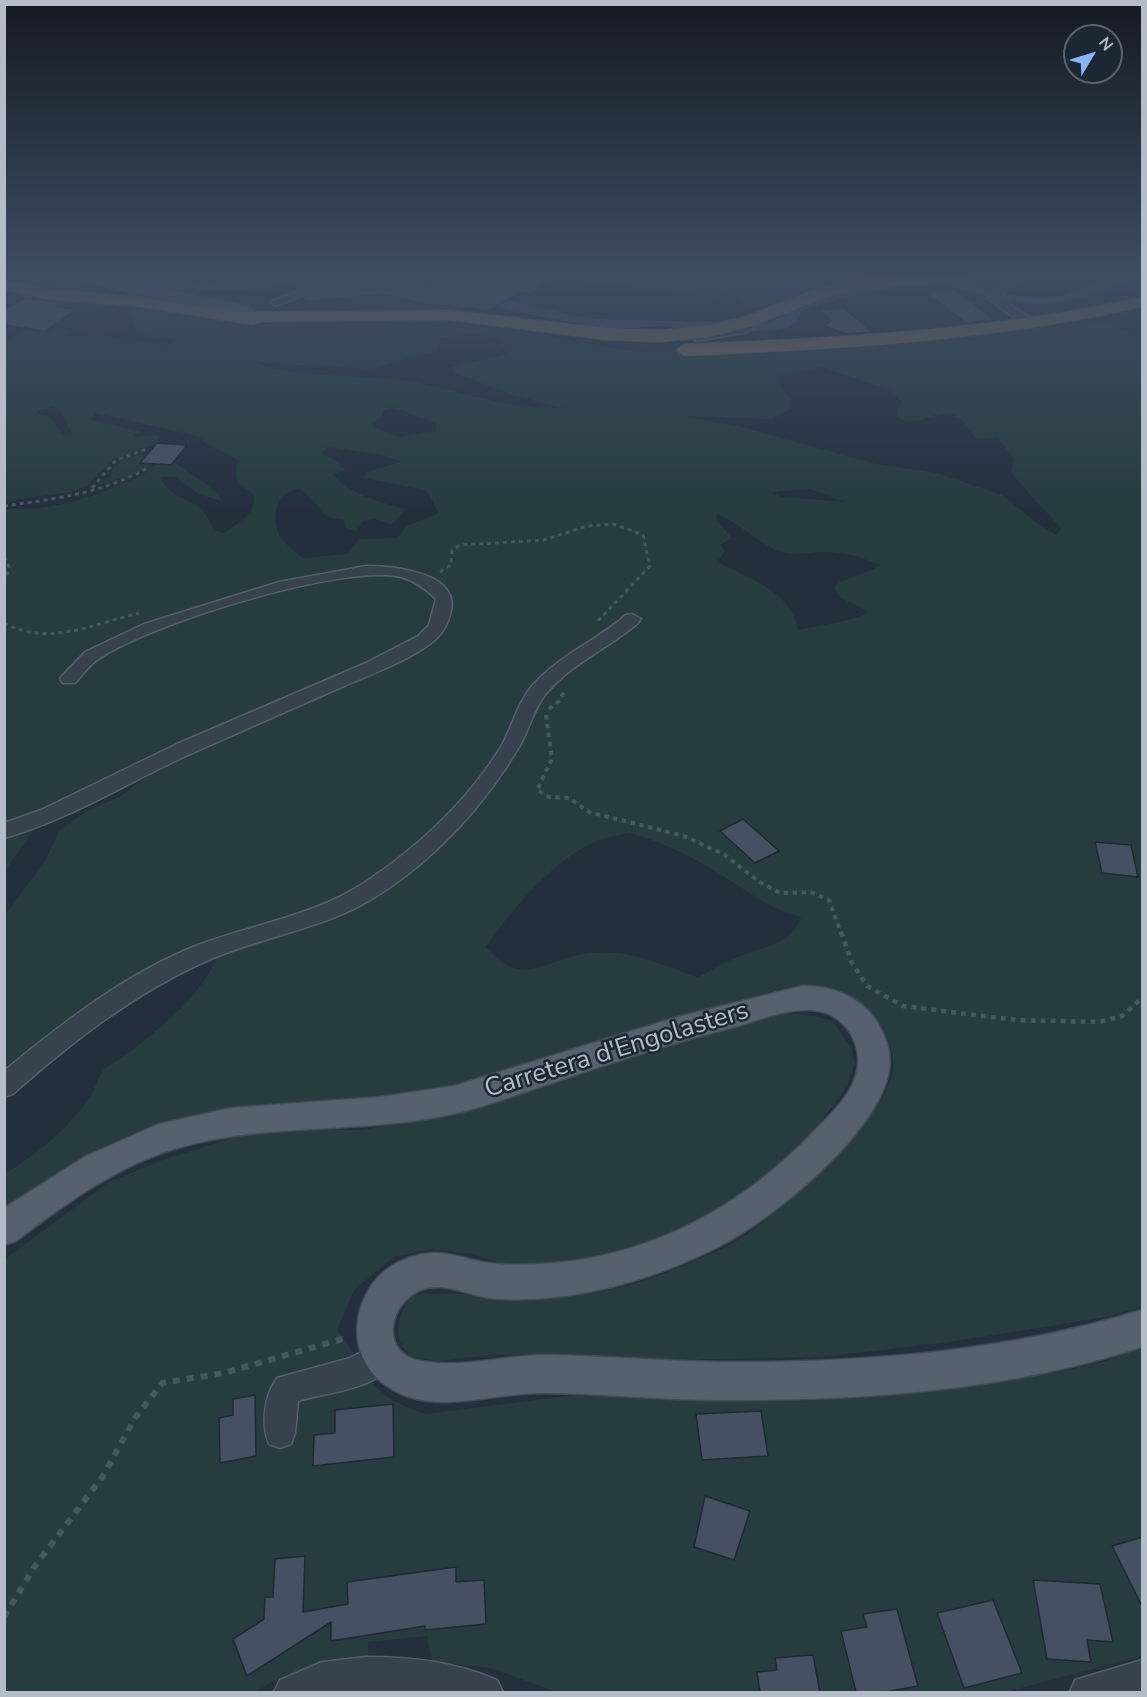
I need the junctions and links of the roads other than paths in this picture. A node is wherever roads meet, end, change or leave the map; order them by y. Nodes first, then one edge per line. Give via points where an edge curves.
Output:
1 (632, 619) dead end
2 (69, 679) dead end
3 (4, 831) edge
4 (4, 1086) edge
5 (4, 1229) edge
6 (1143, 1329) edge
7 (377, 1341) junction
8 (280, 1434) dead end
9 (1143, 1677) edge
10 (292, 1692) edge
11 (485, 1692) edge
12 (1087, 1692) edge

1 - 4 street via 616,634 564,666 538,691 510,748 468,805 406,865 328,913 245,938 159,974 76,1026
2 - 3 street via 90,656 142,632 216,605 313,580 392,570 421,578 444,598 444,612 424,640 372,668 141,769 48,815
5 - 7 main road, Carretera d'Engolasters via 71,1182 119,1155 206,1126 416,1108 461,1099 661,1032 806,999 817,998 841,1006 862,1024 873,1046 874,1070 859,1105 783,1186 745,1215 696,1242 600,1273 548,1281 484,1281 441,1269 414,1273 389,1289 375,1314
6 - 7 main road via 1069,1351 989,1365 741,1381 535,1374 428,1382 407,1377
7 - 8 street via 372,1365 288,1389 282,1396
9 - 12 street
10 - 11 street via 324,1679 391,1674 438,1678

